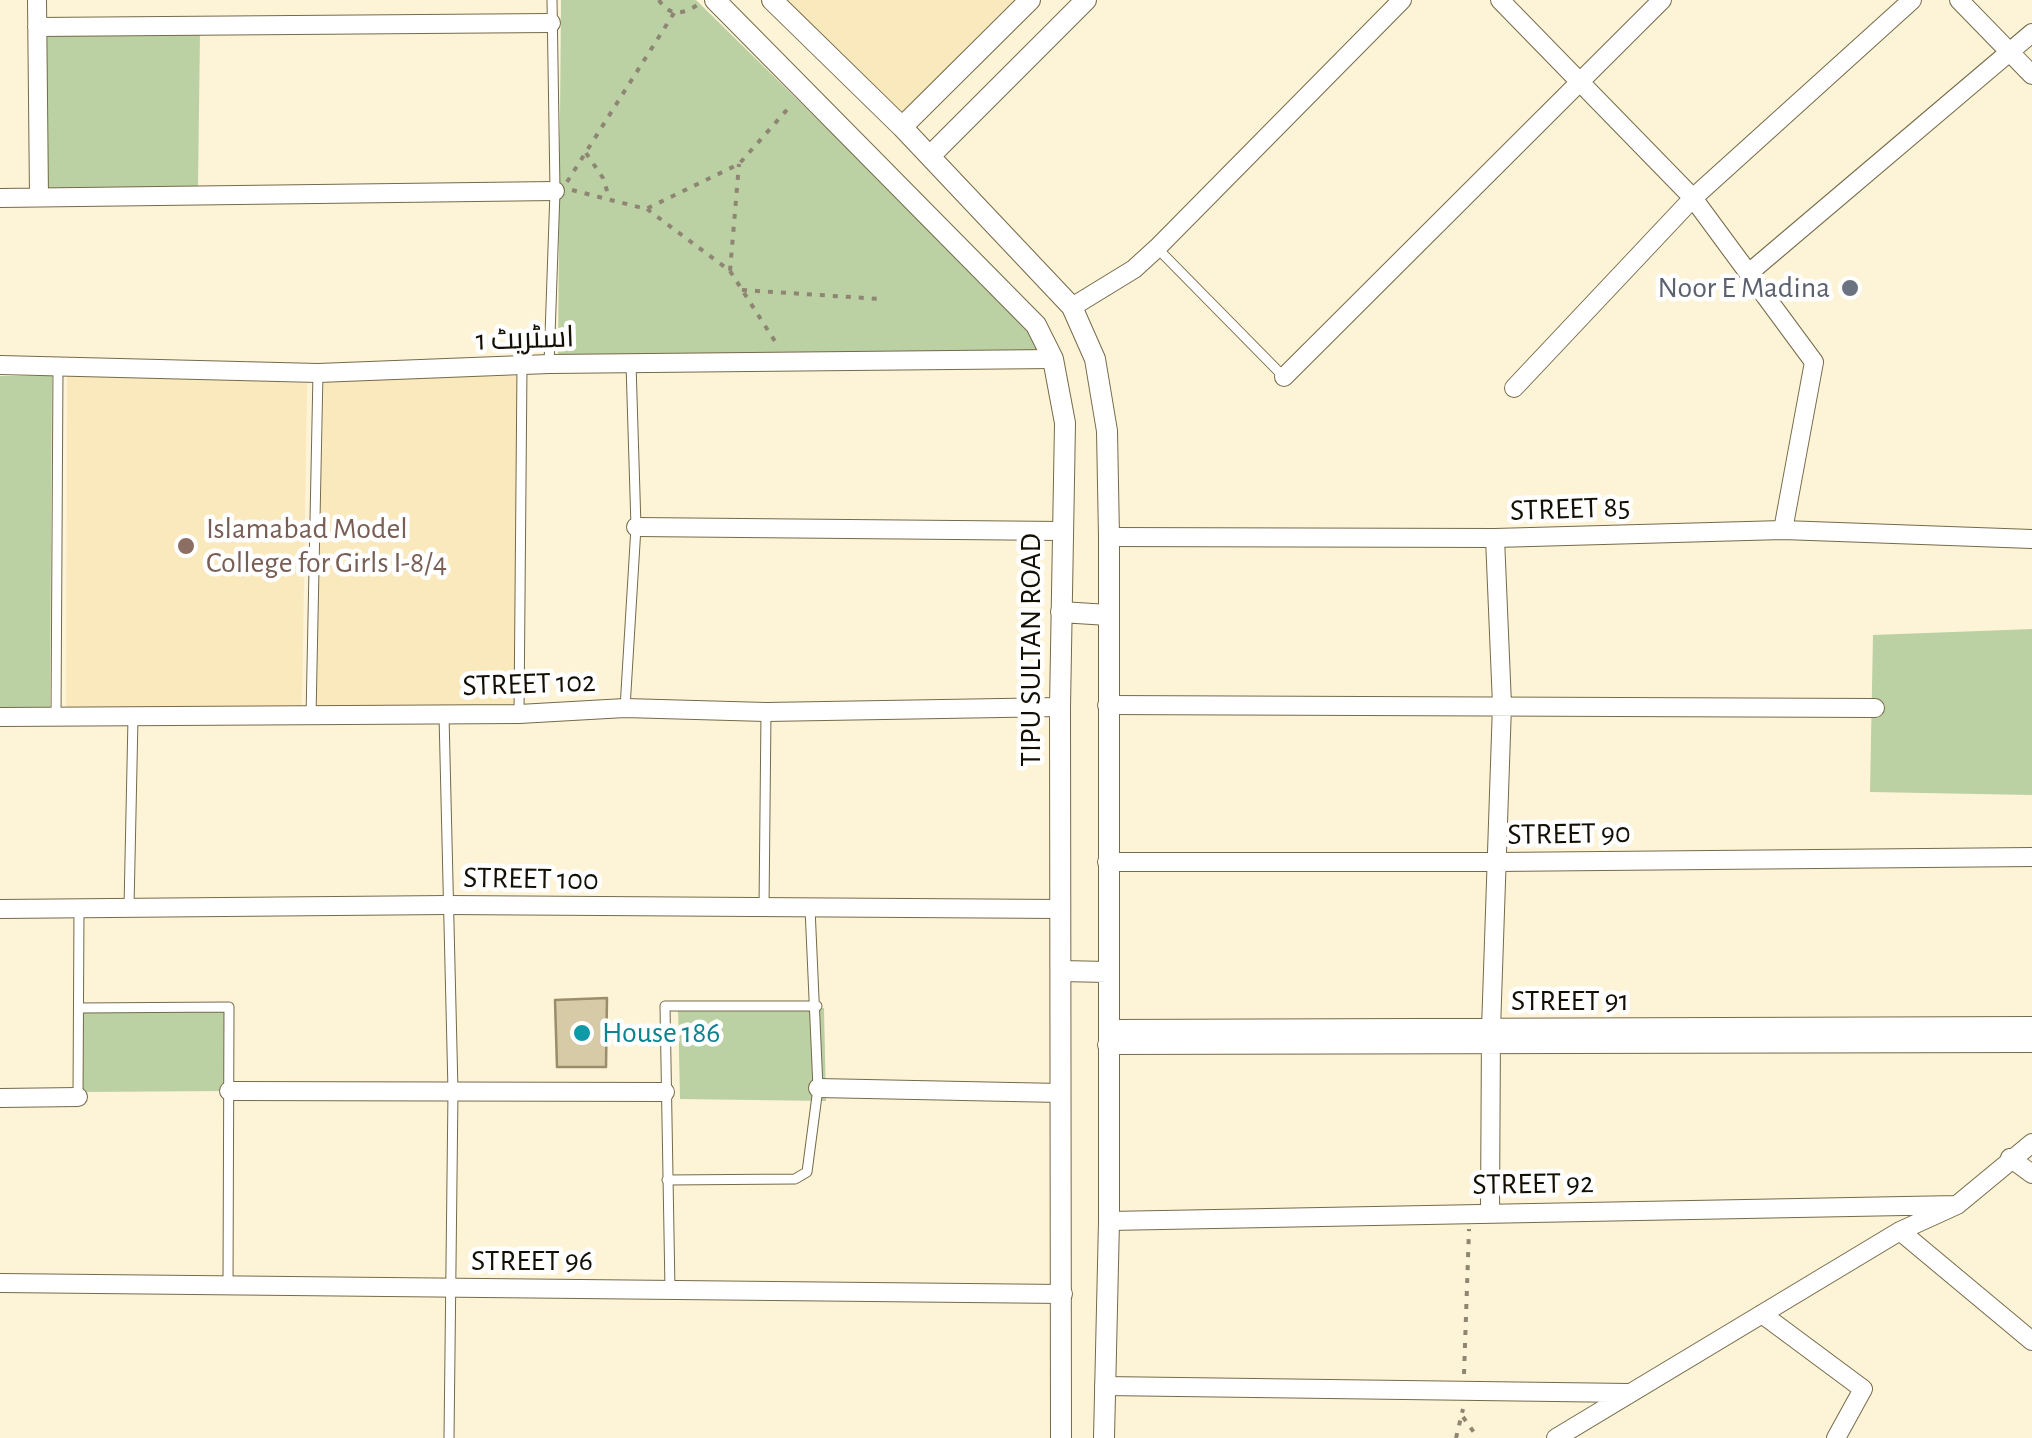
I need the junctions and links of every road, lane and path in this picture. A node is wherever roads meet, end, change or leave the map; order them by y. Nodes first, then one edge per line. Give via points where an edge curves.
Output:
1 (37, 0) edge
2 (552, 0) edge
3 (659, 0) edge
4 (772, 0) edge
5 (1030, 0) edge
6 (1086, 0) edge
7 (1402, 0) edge
8 (1500, 0) edge
9 (1662, 0) edge
10 (1912, 0) edge
11 (1959, 0) edge
12 (707, 2) edge
13 (674, 13) junction
14 (551, 23) junction
15 (37, 27) junction
16 (2032, 33) edge
17 (2010, 50) junction
18 (2032, 76) edge
19 (1580, 78) junction
20 (796, 99) dead end
21 (902, 127) junction
22 (586, 152) junction
23 (930, 156) junction
24 (739, 164) junction
25 (555, 191) junction
26 (39, 197) junction
27 (0, 198) edge
28 (1693, 198) junction
29 (609, 199) junction
30 (646, 209) junction
31 (1157, 248) junction
32 (730, 270) junction
33 (1750, 272) junction
34 (742, 290) junction
35 (880, 299) dead end
36 (1072, 307) junction
37 (782, 356) dead end
38 (1053, 359) junction
39 (549, 364) junction
40 (631, 364) junction
41 (0, 365) edge
42 (522, 366) junction
43 (58, 367) junction
44 (318, 374) junction
45 (1284, 377) joint
46 (1514, 388) dead end
47 (636, 528) junction
48 (1062, 530) junction
49 (1784, 530) junction
50 (1109, 537) junction
51 (1494, 538) junction
52 (2032, 539) edge
53 (1061, 612) junction
54 (1108, 616) junction
55 (1107, 705) junction
56 (1502, 705) junction
57 (1060, 707) junction
58 (625, 708) junction
59 (1875, 708) dead end
60 (766, 712) junction
61 (444, 714) junction
62 (519, 714) junction
63 (0, 717) edge
64 (56, 717) junction
65 (132, 718) junction
66 (311, 718) junction
67 (2032, 857) edge
68 (1106, 862) junction
69 (1496, 862) junction
70 (447, 905) junction
71 (78, 908) junction
72 (129, 908) junction
73 (764, 908) junction
74 (810, 908) junction
75 (0, 909) edge
76 (1061, 909) junction
77 (1061, 971) junction
78 (1107, 972) junction
79 (817, 1006) junction
80 (79, 1008) junction
81 (2032, 1026) edge
82 (1108, 1037) junction
83 (1491, 1037) junction
84 (2032, 1042) edge
85 (818, 1088) junction
86 (229, 1091) junction
87 (453, 1091) junction
88 (665, 1092) junction
89 (1060, 1093) junction
90 (78, 1097) joint
91 (0, 1098) edge
92 (2032, 1142) edge
93 (2010, 1158) junction
94 (2032, 1174) edge
95 (668, 1180) junction
96 (1958, 1205) junction
97 (1470, 1212) junction
98 (1490, 1212) junction
99 (1109, 1221) junction
100 (1900, 1231) junction
101 (0, 1284) edge
102 (228, 1286) junction
103 (450, 1288) junction
104 (670, 1290) junction
105 (1063, 1294) junction
106 (1762, 1314) junction
107 (2032, 1341) edge
108 (1104, 1386) junction
109 (1463, 1390) junction
110 (1630, 1393) junction
111 (1463, 1417) junction
112 (450, 1438) edge
113 (1061, 1438) edge
114 (1104, 1438) edge
115 (1456, 1438) edge
116 (1478, 1438) edge
117 (1556, 1438) edge
118 (1836, 1438) edge

1 - 15 street
2 - 14 lane
3 - 13 path
4 - 21 street
5 - 21 street
6 - 23 street
7 - 31 street
8 - 19 street
9 - 19 street
10 - 28 street
11 - 17 street
12 - 13 path
12 - 38 street, TIPU SULTAN ROAD via 1036,325
13 - 22 path
14 - 15 street
14 - 25 lane
15 - 26 street
16 - 17 street
17 - 18 street
17 - 33 street
19 - 28 street
19 - 45 street
20 - 24 path
21 - 23 street
22 - 29 path
22 - 29 path via 564,188
23 - 36 street
24 - 30 path
24 - 32 path
25 - 26 street
25 - 39 lane
26 - 27 street
28 - 33 street
28 - 46 street
29 - 30 path
30 - 32 path
31 - 36 street
31 - 45 lane
32 - 34 path
33 - 49 street via 1814,362
34 - 35 path
34 - 37 path
36 - 50 street via 1095,359 1108,431
38 - 40 street, اسٹریٹ 1
38 - 48 street, TIPU SULTAN ROAD via 1065,422
39 - 40 street, اسٹریٹ 1
39 - 42 street, اسٹریٹ 1
40 - 47 lane
41 - 43 street, اسٹریٹ 1
42 - 44 street, اسٹریٹ 1
42 - 62 lane
43 - 44 street, اسٹریٹ 1
43 - 64 lane
44 - 66 lane
47 - 48 street
47 - 58 lane
48 - 53 street, TIPU SULTAN ROAD
49 - 51 street, STREET 85
49 - 52 street, STREET 85
50 - 51 street, STREET 85
50 - 54 street
51 - 56 street
53 - 54 street
53 - 57 street, TIPU SULTAN ROAD
54 - 55 street
55 - 56 street
55 - 68 street
56 - 59 street
56 - 69 street
57 - 60 street, STREET 102
57 - 76 street, TIPU SULTAN ROAD
58 - 60 street, STREET 102
58 - 62 street, STREET 102
60 - 73 lane
61 - 62 street, STREET 102
61 - 66 street, STREET 102
61 - 70 lane
63 - 64 street, STREET 102
64 - 65 street, STREET 102
65 - 66 street, STREET 102
65 - 72 lane
67 - 69 street, STREET 90
68 - 69 street, STREET 90
68 - 78 street
69 - 83 street
70 - 72 street, STREET 100
70 - 73 street, STREET 100
70 - 87 lane
71 - 72 street, STREET 100
71 - 75 street, STREET 100
71 - 80 lane
73 - 74 street, STREET 100
74 - 76 street, STREET 100
74 - 79 lane
76 - 77 street, TIPU SULTAN ROAD
77 - 78 street
77 - 89 street, TIPU SULTAN ROAD
78 - 82 street
79 - 85 lane
79 - 88 lane via 665,1006
80 - 86 lane via 230,1008
80 - 90 lane
81 - 83 street, STREET 91
82 - 83 street, STREET 91
82 - 99 street
83 - 84 street
83 - 98 street
85 - 89 street
85 - 95 lane via 808,1172 795,1178
86 - 87 street
86 - 102 lane
87 - 88 street
87 - 103 lane
88 - 95 lane
89 - 105 street, TIPU SULTAN ROAD
90 - 91 street
92 - 93 street
93 - 94 street
93 - 96 street
95 - 104 lane
96 - 98 street, STREET 92
96 - 100 street
97 - 98 street, STREET 92
97 - 99 street, STREET 92
97 - 109 path
99 - 108 street
100 - 106 street
100 - 107 street
101 - 102 street, STREET 96
102 - 103 street, STREET 96
103 - 104 street, STREET 96
103 - 112 lane
104 - 105 street, STREET 96
105 - 113 street, TIPU SULTAN ROAD
106 - 110 street
106 - 118 street via 1863,1388
108 - 109 street
108 - 114 street
109 - 110 street
109 - 111 path
110 - 117 street
111 - 115 path
111 - 116 path

